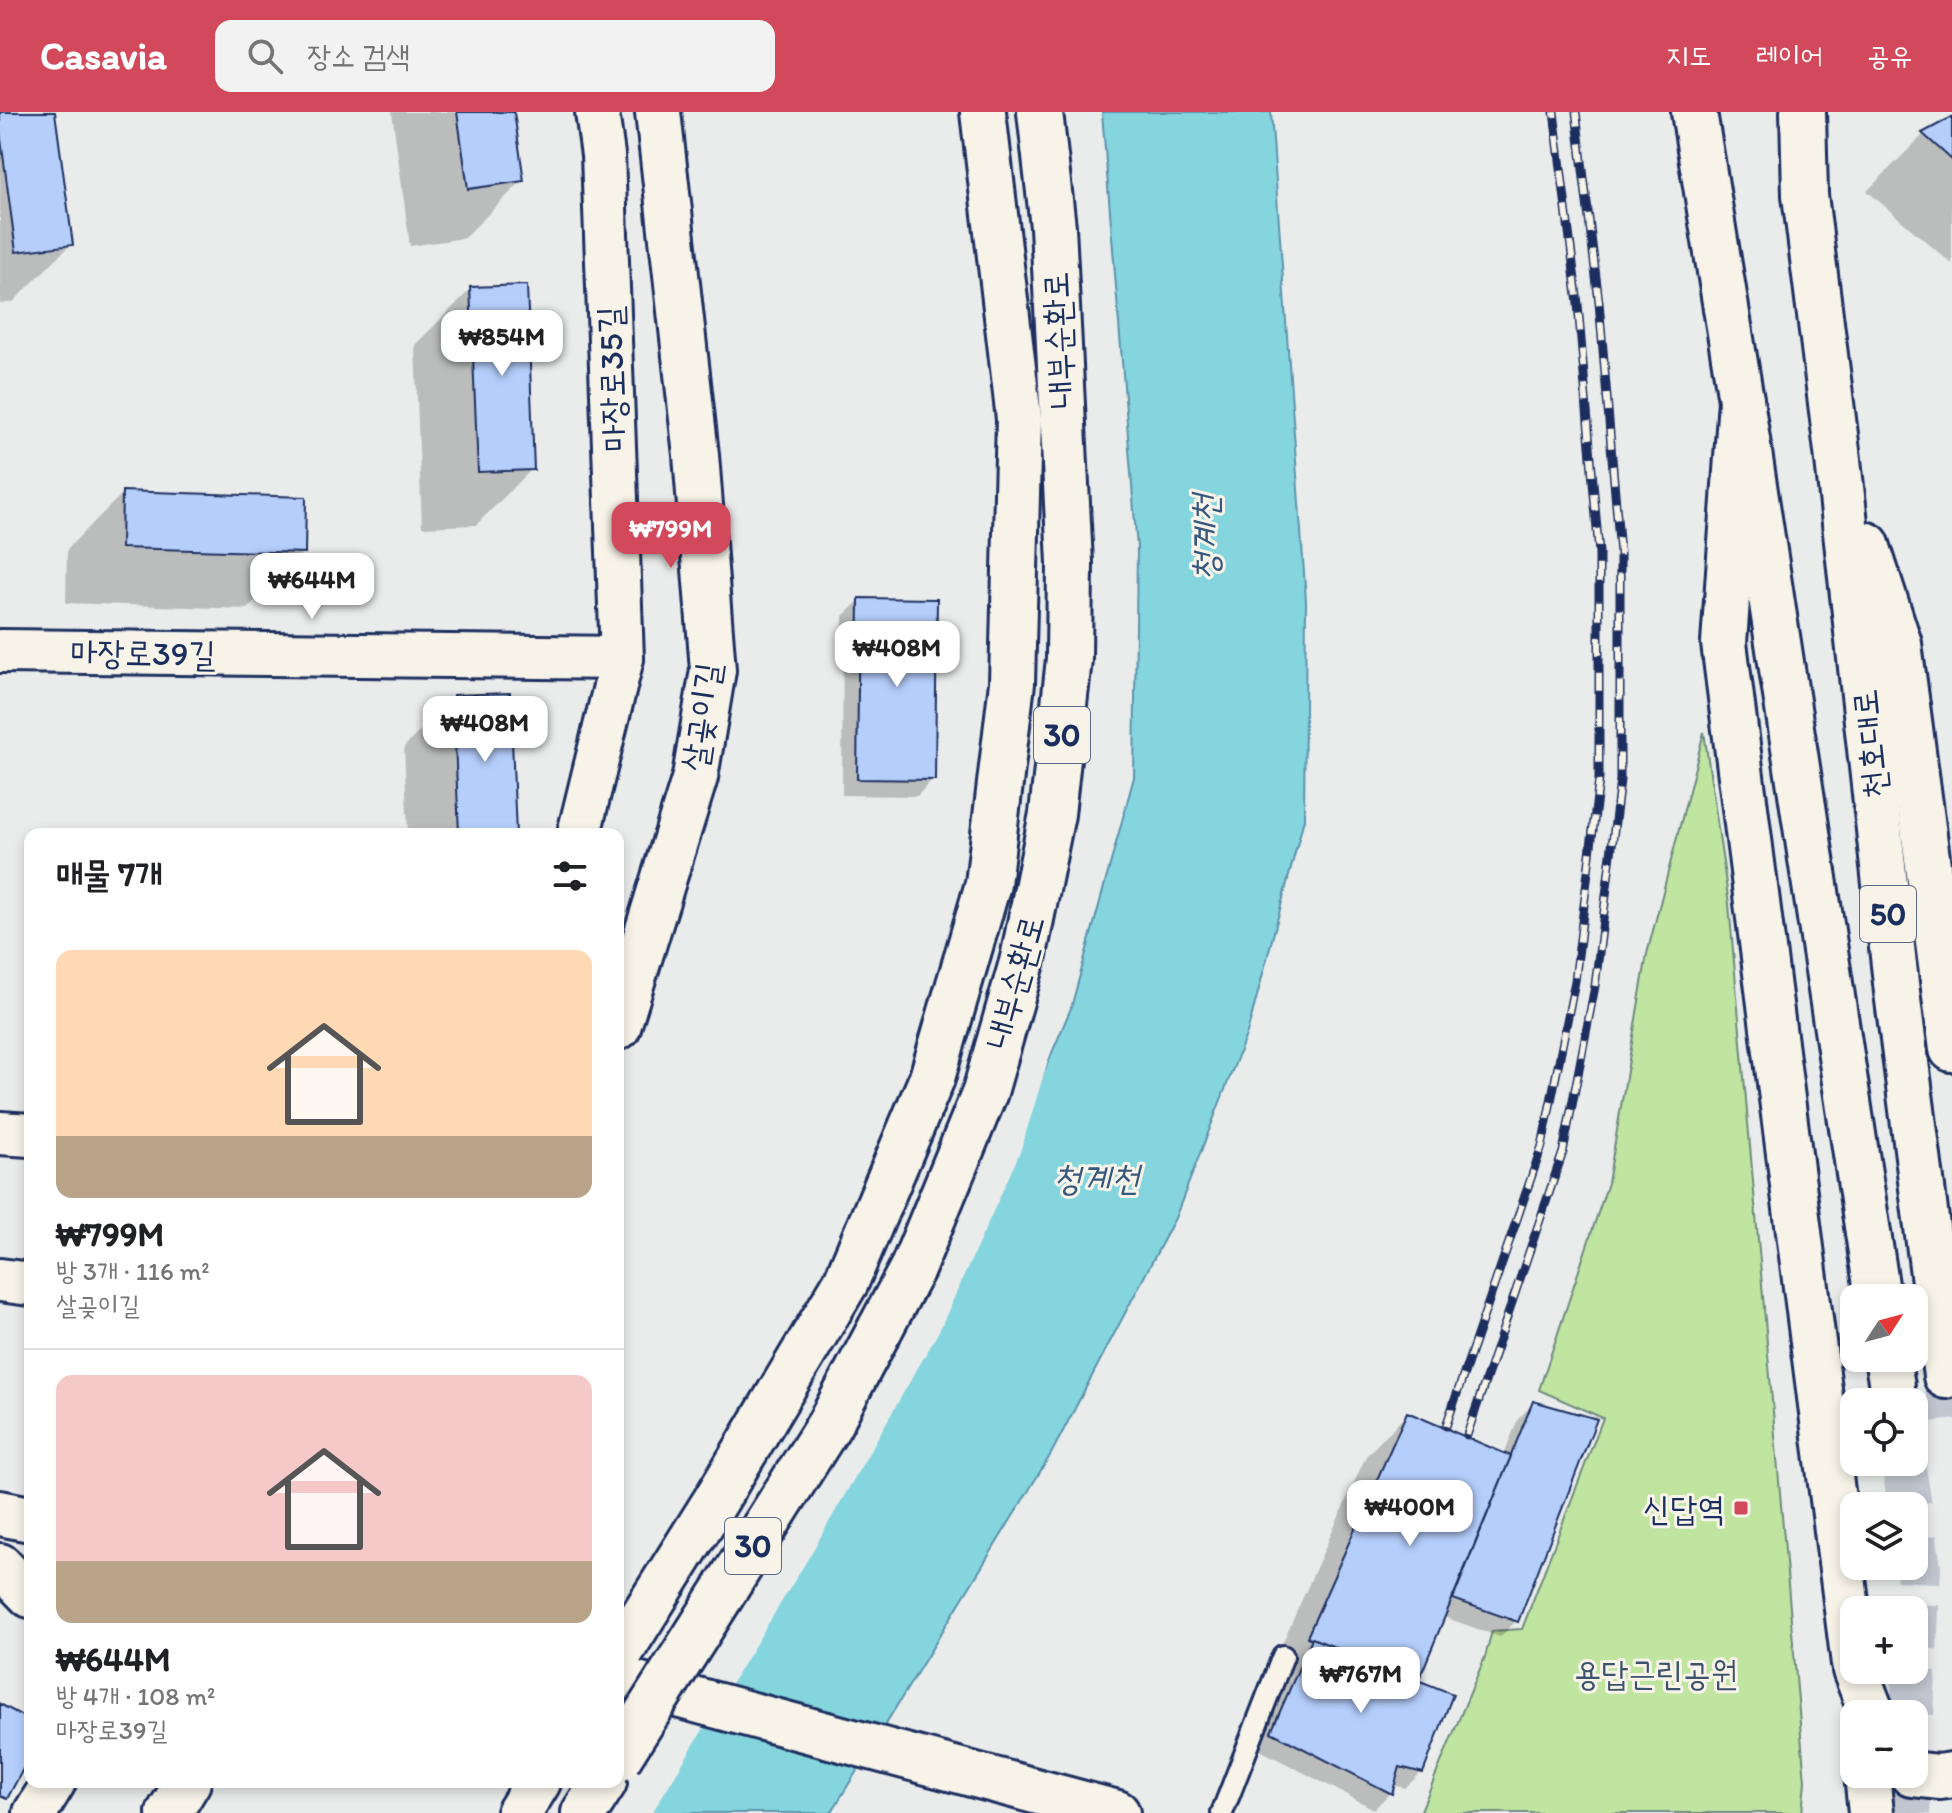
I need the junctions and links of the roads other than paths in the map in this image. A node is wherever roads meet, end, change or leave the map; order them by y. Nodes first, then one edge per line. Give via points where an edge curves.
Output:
1 (597, 112) edge
2 (658, 112) edge
3 (983, 112) edge
4 (1040, 112) edge
5 (1694, 112) edge
6 (1803, 112) edge
7 (1741, 400) junction
8 (1837, 451) junction
9 (0, 651) edge
10 (622, 658) junction
11 (580, 828) edge
12 (1948, 982) edge
13 (624, 1008) edge
14 (1952, 1049) edge
15 (0, 1133) edge
16 (24, 1135) edge
17 (0, 1280) edge
18 (24, 1283) edge
19 (1876, 1284) edge
20 (1946, 1376) dead end
21 (0, 1513) edge
22 (24, 1518) edge
23 (0, 1565) edge
24 (24, 1590) edge
25 (1845, 1596) edge
26 (624, 1646) edge
27 (1283, 1656) dead end
28 (624, 1681) edge
29 (624, 1750) edge
30 (1952, 1775) edge
31 (1928, 1776) edge
32 (50, 1788) edge
33 (184, 1788) edge
34 (534, 1788) edge
35 (600, 1788) edge
36 (1868, 1788) edge
37 (35, 1813) edge
38 (169, 1813) edge
39 (519, 1813) edge
40 (584, 1813) edge
41 (1117, 1813) edge
42 (1222, 1813) edge
43 (1871, 1813) edge

1 - 10 street, 마장로35길 via 604,171
2 - 13 main road, 살곶이길 via 696,455 713,670 695,777
3 - 26 main road, 내부순환로 / 30 via 1019,419 1012,683 988,884 932,1078 846,1282
4 - 29 main road, 내부순환로 / 30, bridge via 1053,227 1066,469 1069,659 1052,814 1019,974 985,1092 913,1267 829,1425
5 - 7 main road
6 - 8 main road, 천호대로 / 50 via 1805,195
7 - 19 main road
7 - 25 main road via 1724,643
8 - 12 main road via 1899,644
8 - 20 main road, 천호대로 / 50
9 - 10 street, 마장로39길
10 - 11 street, 마장로35길
12 - 14 main road
15 - 16 street
17 - 18 street
21 - 22 main road
23 - 24 street
27 - 42 lane via 1282,1686
28 - 41 main road
30 - 31 main road
32 - 37 street
33 - 38 main road
34 - 39 main road
35 - 40 main road
36 - 43 main road

